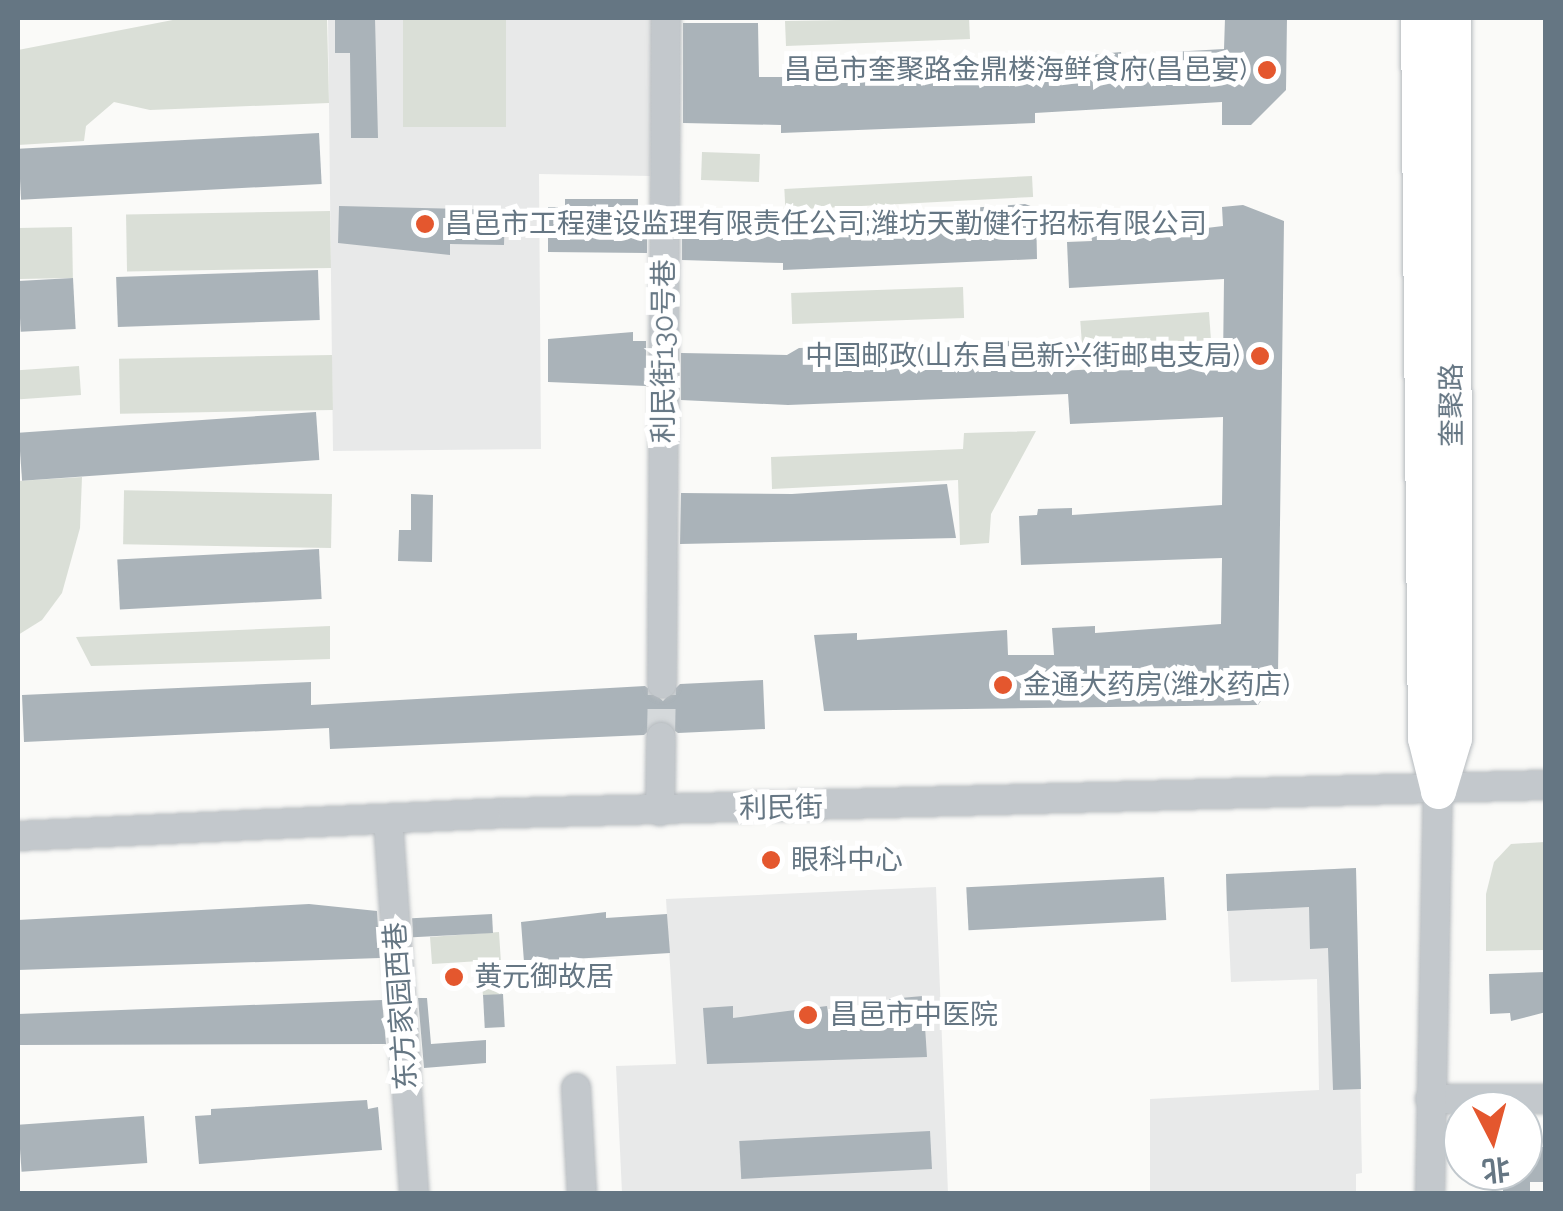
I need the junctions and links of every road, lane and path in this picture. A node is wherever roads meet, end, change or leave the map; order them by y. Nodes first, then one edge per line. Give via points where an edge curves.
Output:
1 (666, 18) edge
2 (1418, 18) edge
3 (1453, 18) edge
4 (662, 684) tunnel mouth
5 (661, 737) tunnel mouth
6 (1546, 785) edge
7 (1438, 791) junction
8 (660, 810) junction
9 (388, 819) junction
10 (18, 836) edge
11 (576, 1088) dead end
12 (1430, 1099) junction
13 (1546, 1099) edge
14 (414, 1194) edge
15 (582, 1194) edge
16 (1430, 1194) edge

1 - 4 street, 利民街130号巷
2 - 7 main road, 奎聚路 via 1425,738
3 - 7 main road, 奎聚路 via 1454,738
5 - 8 street
6 - 7 street, 利民街
7 - 8 street, 利民街
7 - 12 street, 奎聚路
8 - 9 street, 利民街
9 - 10 street, 利民街
9 - 14 street, 东方家园西巷
11 - 15 street
12 - 13 street
12 - 16 street, 奎聚路

